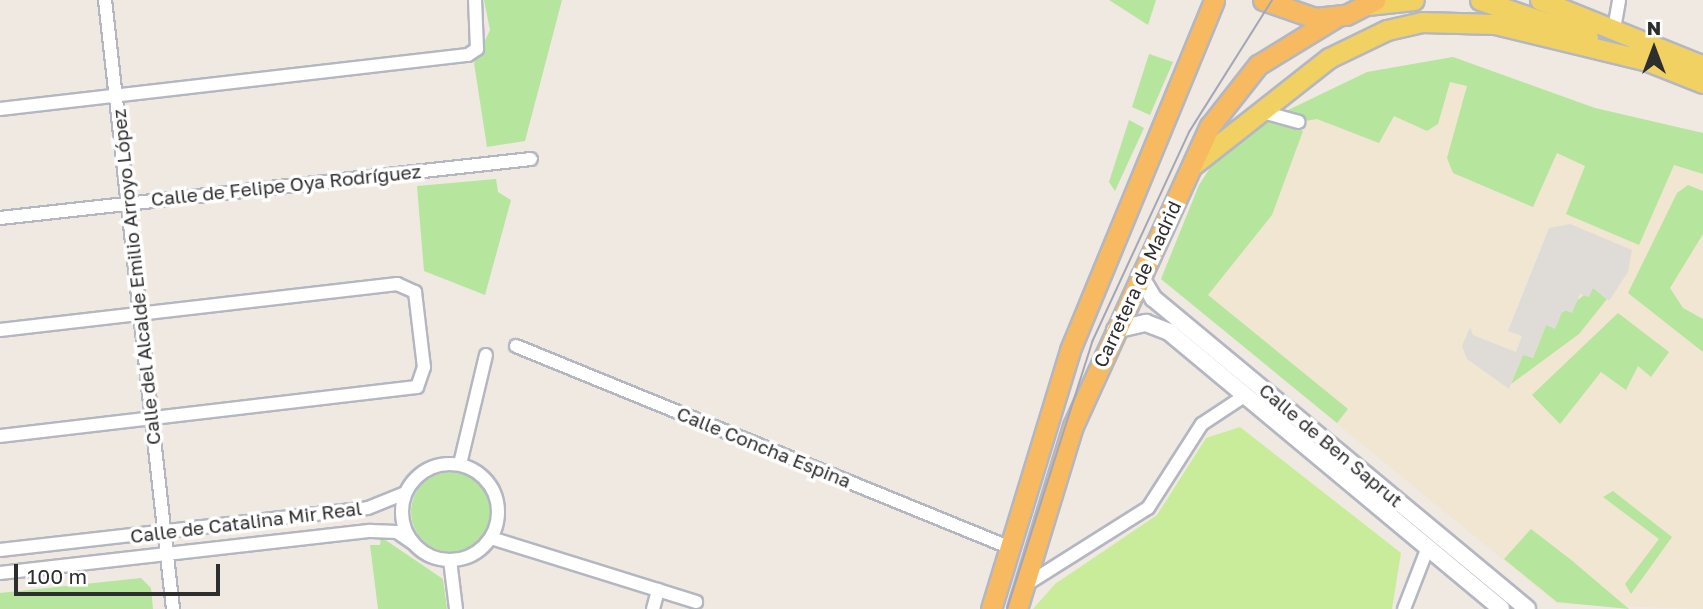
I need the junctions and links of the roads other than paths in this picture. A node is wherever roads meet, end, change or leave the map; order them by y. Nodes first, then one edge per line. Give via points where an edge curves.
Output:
1 (106, 0) edge
2 (475, 0) edge
3 (1214, 0) edge
4 (1263, 0) edge
5 (1414, 0) edge
6 (1480, 0) edge
7 (1540, 0) edge
8 (1567, 0) edge
9 (1619, 0) edge
10 (1371, 3) edge
11 (1338, 16) junction
12 (1589, 18) junction
13 (1614, 29) junction
14 (1644, 60) junction
15 (1703, 66) edge
16 (1703, 83) edge
17 (1282, 90) junction
18 (116, 96) junction
19 (0, 109) edge
20 (1256, 111) junction
21 (531, 159) dead end
22 (1190, 168) junction
23 (128, 202) junction
24 (0, 218) edge
25 (1140, 276) junction
26 (141, 317) junction
27 (0, 330) edge
28 (1115, 330) junction
29 (516, 346) dead end
30 (486, 355) dead end
31 (1246, 395) junction
32 (152, 420) junction
33 (0, 436) edge
34 (460, 464) junction
35 (405, 493) junction
36 (164, 531) junction
37 (491, 538) junction
38 (413, 542) junction
39 (1428, 547) junction
40 (1011, 548) junction
41 (0, 550) edge
42 (167, 554) junction
43 (450, 560) junction
44 (0, 573) edge
45 (1024, 586) junction
46 (658, 590) junction
47 (696, 602) dead end
48 (173, 609) edge
49 (456, 609) edge
50 (653, 609) edge
51 (991, 609) edge
52 (1017, 609) edge
53 (1404, 609) edge
54 (1501, 609) edge
55 (1527, 609) edge

1 - 18 street, Calle del Alcalde Emilio Arroyo López
2 - 18 street via 477,48 468,54
3 - 40 highway, Carretera de Madrid via 1070,350
4 - 11 highway via 1297,16
5 - 10 main road
6 - 14 main road
7 - 12 main road
8 - 12 main road
9 - 13 street
10 - 11 highway
11 - 22 highway, Carretera de Madrid via 1279,50 1233,90
12 - 13 main road
13 - 15 main road
14 - 16 main road
14 - 17 main road via 1494,24 1422,22 1356,44
17 - 20 main road
17 - 20 street via 1282,101 1299,122
18 - 19 street
18 - 23 street, Calle del Alcalde Emilio Arroyo López
20 - 22 main road
21 - 23 street, Calle de Felipe Oya Rodríguez
22 - 25 highway, Carretera de Madrid
23 - 24 street, Calle de Felipe Oya Rodríguez
23 - 26 street, Calle del Alcalde Emilio Arroyo López
25 - 28 highway, Carretera de Madrid
25 - 55 street, Calle de Ben Saprut via 1153,298
26 - 27 street
26 - 32 street, Calle del Alcalde Emilio Arroyo López
26 - 32 street via 397,284 415,292 424,367 417,387
28 - 31 street, Calle de Ben Saprut via 1156,325
28 - 45 highway, Carretera de Madrid via 1073,426
29 - 40 street, Calle Concha Espina
30 - 34 street
31 - 39 street, Calle de Ben Saprut
31 - 45 street, Calle de Ben Saprut via 1202,424 1148,508
32 - 33 street
32 - 36 street, Calle del Alcalde Emilio Arroyo López
34 - 35 street via 427,469
34 - 37 street via 493,489 499,514
35 - 36 street, Calle de Catalina Mir Real via 368,508
35 - 38 street via 403,524
36 - 41 street, Calle de Catalina Mir Real
36 - 42 street, Calle del Alcalde Emilio Arroyo López
37 - 43 street via 473,554
37 - 46 street
38 - 42 street, Calle de Catalina Mir Real via 397,532 371,531
38 - 43 street
39 - 53 street
39 - 54 street, Calle de Ben Saprut
40 - 51 highway, Carretera de Madrid
42 - 44 street, Calle de Catalina Mir Real
42 - 48 street, Calle del Alcalde Emilio Arroyo López
43 - 49 street
45 - 52 highway, Carretera de Madrid
46 - 47 street
46 - 50 street

